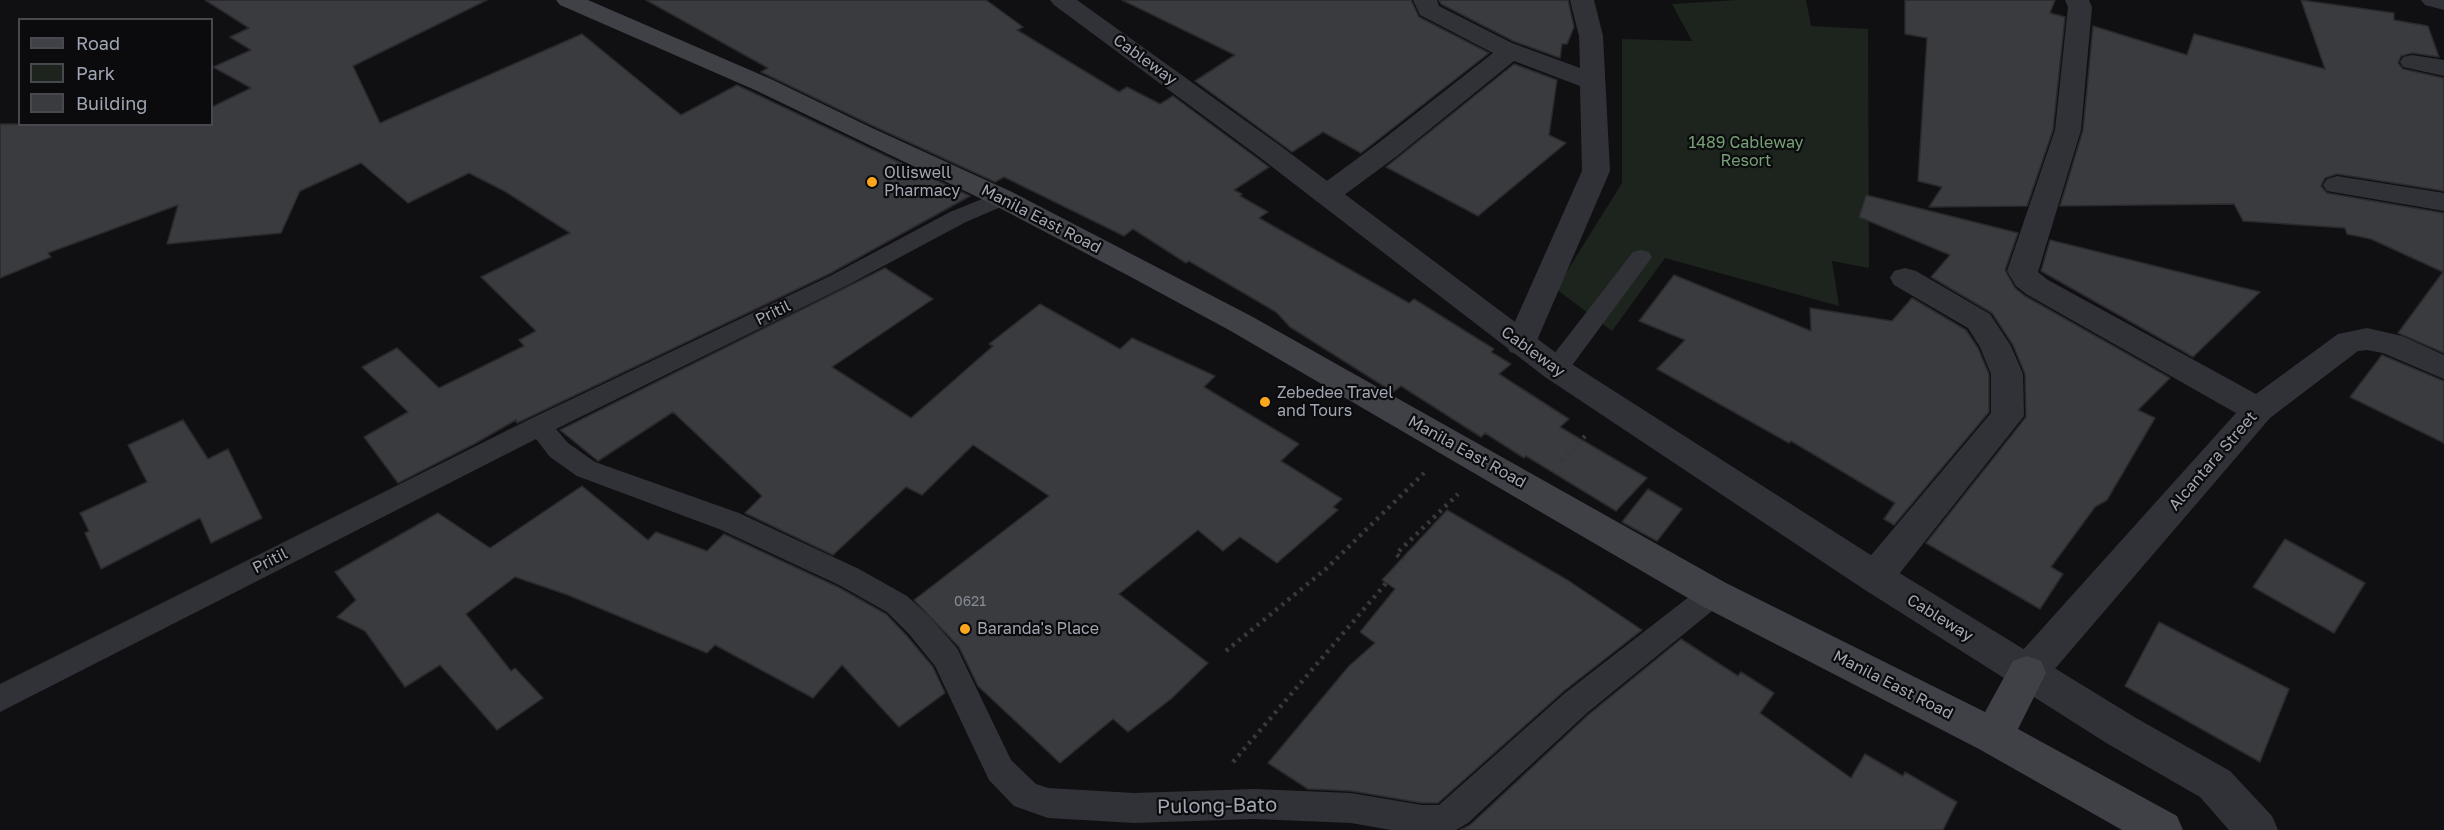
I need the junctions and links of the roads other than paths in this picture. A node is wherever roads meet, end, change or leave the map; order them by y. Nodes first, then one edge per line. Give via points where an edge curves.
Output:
1 (568, 0) edge
2 (1062, 0) edge
3 (1425, 0) edge
4 (1582, 0) edge
5 (2077, 0) edge
6 (2433, 0) edge
7 (2444, 3) edge
8 (1510, 51) junction
9 (2412, 63) dead end
10 (2444, 68) edge
11 (1593, 82) junction
12 (2337, 185) dead end
13 (1326, 195) junction
14 (1002, 198) junction
15 (2444, 202) edge
16 (1641, 257) dead end
17 (1905, 278) dead end
18 (1521, 344) junction
19 (2444, 368) edge
20 (1556, 369) junction
21 (2258, 410) junction
22 (541, 424) junction
23 (1875, 577) junction
24 (1713, 594) junction
25 (2027, 673) junction
26 (0, 699) edge
27 (1993, 736) junction
28 (2162, 830) edge
29 (2257, 830) edge

1 - 14 main road, Manila East Road via 764,85
2 - 13 street, Cableway
3 - 8 street via 1428,10
4 - 11 street via 1591,36
5 - 21 street via 2080,7 2068,130 2022,271 2037,287
6 - 7 street
8 - 11 street
8 - 13 street
9 - 10 street
11 - 18 street via 1596,171
12 - 15 street
13 - 18 street, Cableway
14 - 22 lane, Pritil
14 - 24 main road, Manila East Road via 1240,323
16 - 20 lane
17 - 23 street via 1979,321 2007,374 2007,416
18 - 20 street, Cableway
19 - 21 street, Alcantara Street via 2391,344 2367,339 2349,342
20 - 23 street, Cableway
21 - 25 street, Alcantara Street
22 - 24 lane, Pulong-Bato via 559,450 586,469 729,521 897,604 946,657 1000,770 1025,795 1048,803 1134,808 1254,804 1351,808 1443,820 1576,703
22 - 26 lane, Pritil
23 - 25 street, Cableway
24 - 27 main road, Manila East Road
25 - 27 main road
25 - 29 street, Cableway via 2215,784
27 - 28 main road, Manila East Road

